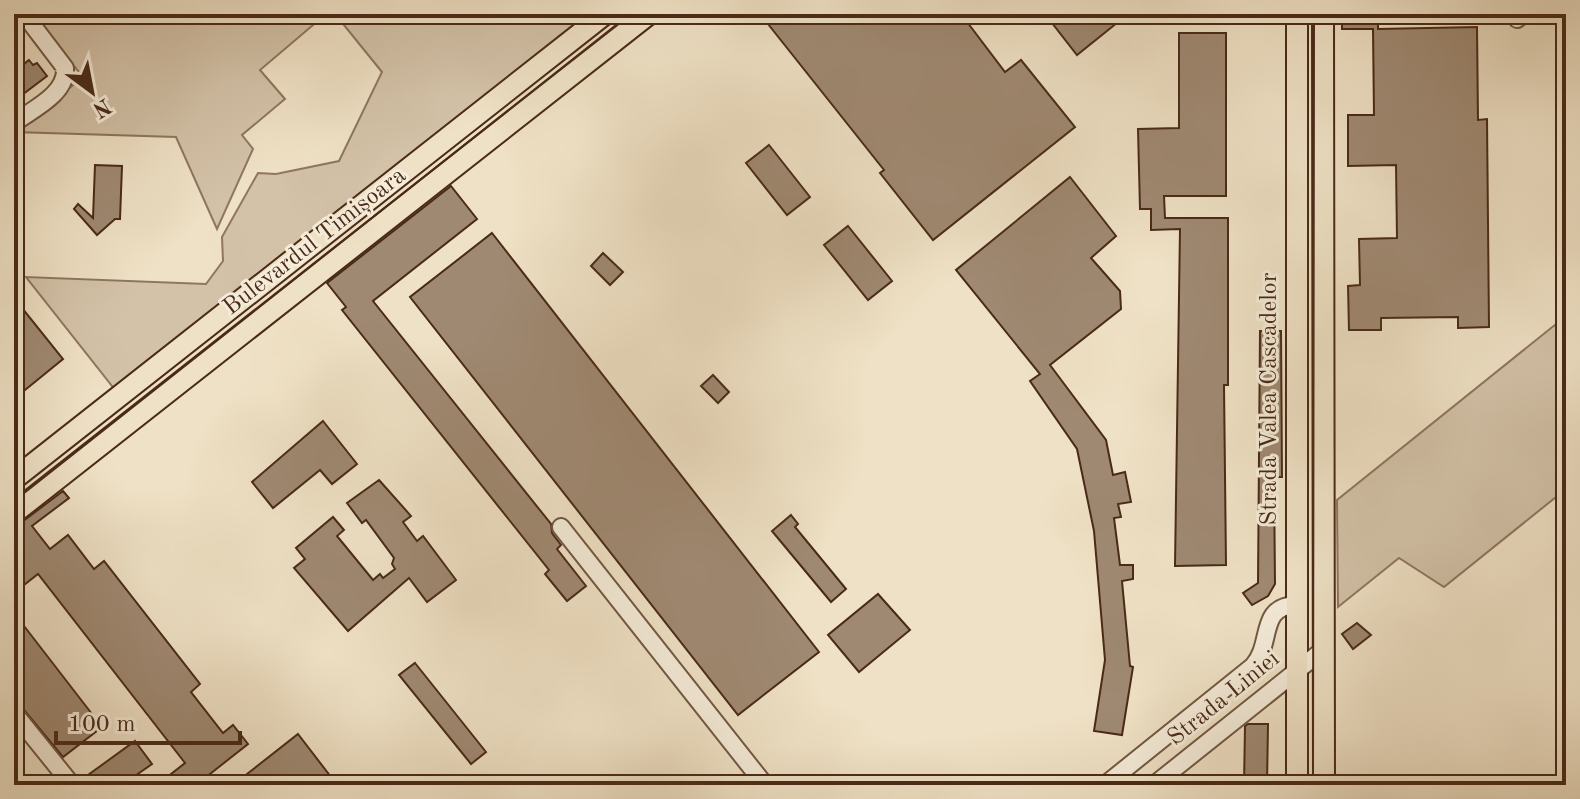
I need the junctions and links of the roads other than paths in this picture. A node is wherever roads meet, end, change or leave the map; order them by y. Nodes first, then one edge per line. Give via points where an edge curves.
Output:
1 (24, 14) edge
2 (605, 14) edge
3 (649, 14) edge
4 (1297, 14) edge
5 (1323, 14) edge
6 (14, 123) edge
7 (438, 146) junction
8 (1297, 165) junction
9 (1323, 165) junction
10 (454, 166) junction
11 (336, 226) junction
12 (352, 245) junction
13 (1297, 309) junction
14 (1323, 309) junction
15 (40, 459) junction
16 (14, 479) edge
17 (56, 480) junction
18 (14, 513) edge
19 (561, 527) dead end
20 (1295, 605) junction
21 (1323, 650) junction
22 (1297, 671) junction
23 (14, 713) edge
24 (72, 785) edge
25 (765, 785) edge
26 (1105, 785) edge
27 (1154, 785) edge
28 (1297, 785) edge
29 (1324, 785) edge

1 - 6 street via 65,68 66,77 61,88
2 - 7 main road, Bulevardul Timișoara
3 - 10 main road, Bulevardul Timișoara
4 - 8 main road, Strada Valea Cascadelor
5 - 9 main road
7 - 10 street
7 - 11 main road, Bulevardul Timișoara
8 - 9 main road
8 - 13 main road, Strada Valea Cascadelor
9 - 14 main road
10 - 12 main road, Bulevardul Timișoara
11 - 12 main road
11 - 15 main road, Bulevardul Timișoara
12 - 17 main road, Bulevardul Timișoara
13 - 14 main road
13 - 20 main road, Strada Valea Cascadelor
14 - 21 main road
15 - 16 main road, Bulevardul Timișoara
15 - 17 street
17 - 18 main road, Bulevardul Timișoara
19 - 25 street
20 - 22 main road, Strada Valea Cascadelor
20 - 26 street via 1269,617 1264,652 1253,666
21 - 22 street, Strada Liniei
21 - 29 main road
22 - 27 street, Strada Liniei
22 - 28 main road, Strada Valea Cascadelor
23 - 24 street

